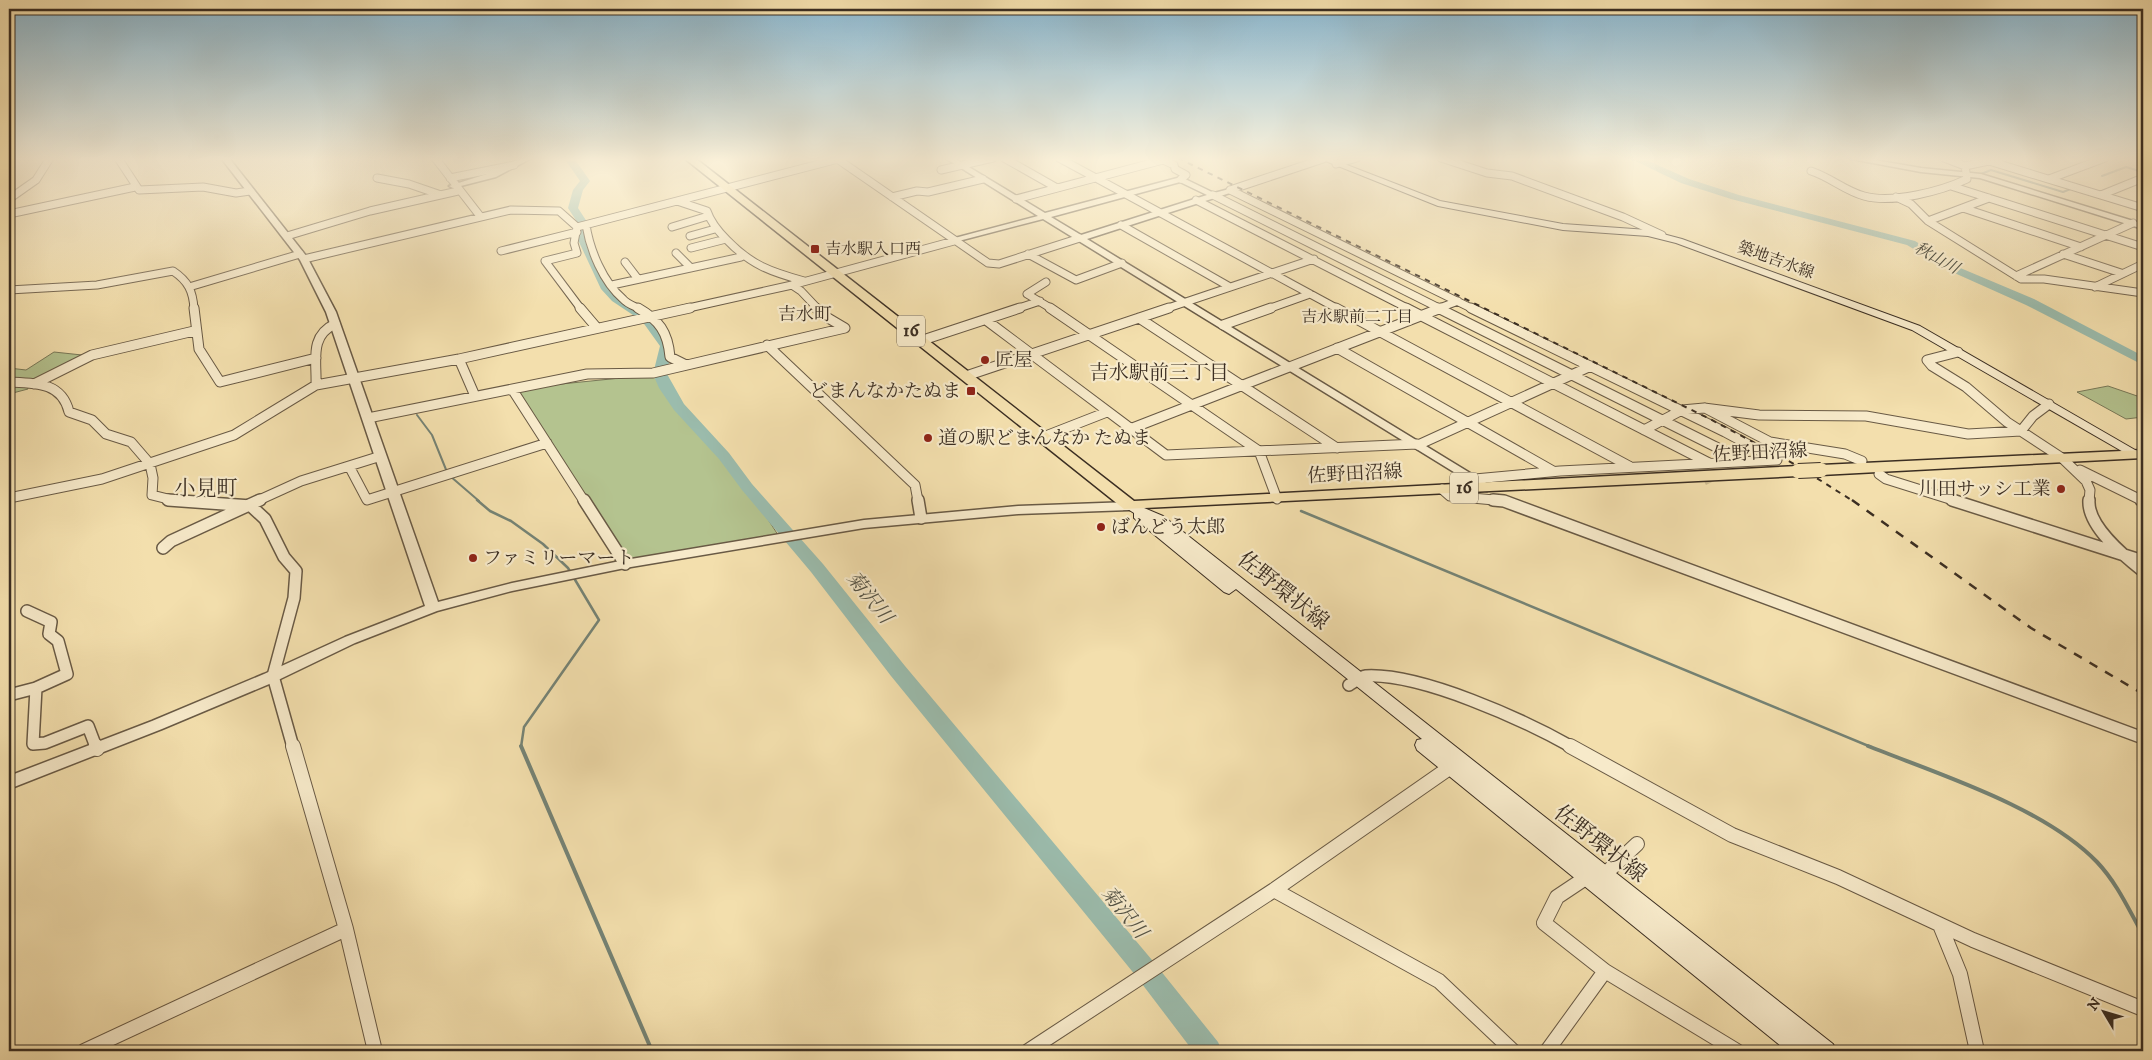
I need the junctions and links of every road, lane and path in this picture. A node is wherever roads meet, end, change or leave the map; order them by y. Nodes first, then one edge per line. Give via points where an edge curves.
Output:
1 (41, 207) edge
2 (264, 207) edge
3 (386, 207) edge
4 (473, 207) edge
5 (652, 207) edge
6 (696, 207) edge
7 (753, 207) edge
8 (907, 207) edge
9 (1030, 207) edge
10 (1076, 207) edge
11 (1151, 207) edge
12 (1174, 207) edge
13 (1211, 207) edge
14 (1238, 207) edge
15 (1266, 207) edge
16 (1463, 207) edge
17 (1597, 207) edge
18 (1914, 207) edge
19 (2019, 207) edge
20 (2083, 207) edge
21 (1963, 208) joint
22 (1160, 212) junction
23 (9, 214) edge
24 (480, 216) junction
25 (708, 216) junction
26 (1045, 216) junction
27 (2143, 219) edge
28 (1928, 221) junction
29 (2133, 223) junction
30 (1121, 224) junction
31 (586, 225) junction
32 (2143, 226) edge
33 (672, 227) dead end
34 (716, 229) junction
35 (577, 230) junction
36 (1662, 235) junction
37 (2107, 235) junction
38 (287, 236) junction
39 (690, 236) dead end
40 (1080, 238) junction
41 (726, 239) junction
42 (954, 240) junction
43 (2081, 247) junction
44 (2143, 247) edge
45 (691, 248) dead end
46 (1349, 248) junction
47 (501, 251) dead end
48 (676, 253) dead end
49 (1028, 254) junction
50 (1331, 254) junction
51 (2064, 254) junction
52 (302, 257) junction
53 (742, 257) junction
54 (1313, 259) junction
55 (625, 262) dead end
56 (1122, 264) junction
57 (2143, 264) edge
58 (690, 268) junction
59 (836, 272) junction
60 (1272, 273) junction
61 (2121, 273) junction
62 (2016, 276) junction
63 (638, 279) junction
64 (805, 281) junction
65 (1046, 282) dead end
66 (792, 284) junction
67 (612, 285) junction
68 (189, 287) junction
69 (1230, 287) junction
70 (2095, 287) junction
71 (9, 290) edge
72 (2143, 293) edge
73 (1310, 294) junction
74 (1040, 300) junction
75 (1458, 301) junction
76 (1186, 302) junction
77 (1440, 308) junction
78 (654, 316) junction
79 (1421, 316) junction
80 (1139, 318) junction
81 (986, 320) junction
82 (335, 324) junction
83 (1223, 324) junction
84 (597, 328) junction
85 (194, 331) junction
86 (1379, 331) junction
87 (1090, 334) junction
88 (923, 340) junction
89 (767, 345) junction
90 (1337, 348) junction
91 (1958, 352) junction
92 (1031, 354) junction
93 (316, 358) junction
94 (459, 359) junction
95 (686, 366) junction
96 (1290, 366) junction
97 (1591, 366) junction
98 (1572, 375) junction
99 (966, 376) junction
100 (354, 380) junction
101 (9, 382) edge
102 (1553, 383) junction
103 (34, 384) junction
104 (316, 385) junction
105 (1240, 386) junction
106 (512, 389) junction
107 (475, 396) junction
108 (1511, 402) junction
109 (2049, 404) junction
110 (1191, 405) junction
111 (1704, 408) junction
112 (1682, 410) junction
113 (1107, 412) junction
114 (368, 418) junction
115 (1663, 420) junction
116 (1467, 422) junction
117 (1130, 429) junction
118 (1644, 430) junction
119 (2021, 432) junction
120 (1043, 437) junction
121 (547, 443) junction
122 (1417, 445) junction
123 (1337, 448) junction
124 (1259, 450) junction
125 (2139, 454) edge
126 (381, 456) junction
127 (1862, 461) dead end
128 (1734, 462) junction
129 (2066, 462) junction
130 (150, 464) junction
131 (1705, 464) junction
132 (349, 466) junction
133 (1630, 467) junction
134 (1553, 471) junction
135 (1879, 474) dead end
136 (1481, 483) junction
137 (1442, 489) junction
138 (393, 492) junction
139 (9, 498) edge
140 (1277, 499) junction
141 (2143, 501) edge
142 (250, 506) junction
143 (1130, 506) junction
144 (921, 518) junction
145 (163, 548) dead end
146 (2124, 556) junction
147 (2143, 561) edge
148 (624, 564) junction
149 (2143, 571) edge
150 (433, 608) junction
151 (27, 611) dead end
152 (273, 676) junction
153 (1353, 682) junction
154 (36, 688) junction
155 (9, 695) edge
156 (2143, 738) edge
157 (97, 749) junction
158 (1455, 764) junction
159 (9, 783) edge
160 (1637, 844) dead end
161 (1595, 876) junction
162 (1274, 890) junction
163 (1940, 925) junction
164 (346, 929) junction
165 (1605, 972) junction
166 (2143, 1009) edge
167 (84, 1051) edge
168 (375, 1051) edge
169 (1028, 1051) edge
170 (1513, 1051) edge
171 (1547, 1051) edge
172 (1737, 1051) edge
173 (1802, 1051) edge
174 (1825, 1051) edge
175 (1978, 1051) edge

1 - 23 street
2 - 38 street
3 - 38 street
4 - 24 street
5 - 31 street
6 - 25 street via 707,211
7 - 59 main road, 16
8 - 42 street
9 - 26 street
10 - 26 street
11 - 22 street
12 - 22 street
13 - 54 street
14 - 50 street
15 - 46 street
16 - 36 main road, 築地吉水線 via 1563,227
17 - 36 street
18 - 28 street
19 - 37 street
20 - 29 street
21 - 28 street
21 - 43 street
22 - 30 street
22 - 60 street
24 - 35 street via 511,210 550,210 566,214
24 - 52 street
25 - 33 street
25 - 34 street
26 - 40 street
26 - 42 street
27 - 29 street
28 - 62 street
29 - 32 street
29 - 37 street
30 - 40 street
30 - 69 street
31 - 35 street
31 - 67 street via 588,238
34 - 39 street
34 - 41 street
35 - 47 street
35 - 84 street via 574,243 578,253 545,262
36 - 91 main road, 築地吉水線 via 1906,324
37 - 43 street
37 - 44 street
38 - 52 street
40 - 49 street
40 - 56 street
41 - 45 street
41 - 53 street
42 - 49 street via 988,263 999,264
42 - 59 street
43 - 51 street
46 - 50 street
46 - 75 street
48 - 58 street
49 - 56 street via 1076,280
50 - 54 street
50 - 77 street
51 - 61 street
51 - 62 street
52 - 68 street
52 - 82 street
53 - 58 street
53 - 64 street via 766,270
54 - 60 street
54 - 79 street
55 - 63 street
56 - 76 street
57 - 61 street
58 - 63 street
59 - 64 street
59 - 88 main road, 16
60 - 69 street
60 - 73 street
61 - 70 street
62 - 70 street via 2022,280 2044,279
63 - 67 street
64 - 66 street
65 - 74 street via 1027,294
66 - 78 street
66 - 89 street via 823,315 845,328
67 - 78 street via 624,301
68 - 71 street via 173,270 97,285
68 - 85 street via 195,300
69 - 76 street
70 - 72 street
73 - 83 street
73 - 86 street
74 - 81 street
74 - 87 street
75 - 77 street
75 - 97 street
76 - 80 street
76 - 83 street
77 - 79 street
77 - 98 street
78 - 84 street
78 - 95 street via 670,340 670,357
79 - 86 street
79 - 102 street
80 - 87 street
80 - 105 street
81 - 88 street
81 - 92 street
82 - 93 street via 320,331
82 - 100 street
83 - 96 street
84 - 94 street
85 - 93 street via 199,349 220,382
85 - 103 street via 104,351
86 - 90 street
86 - 108 street
87 - 92 street
87 - 110 street
88 - 99 main road, 16
89 - 95 street
89 - 144 street via 915,485
90 - 96 street
90 - 116 street
91 - 109 main road, 築地吉水線
91 - 119 street via 1927,360
92 - 99 street
92 - 113 street
93 - 104 street
94 - 100 street
94 - 107 street
95 - 106 street via 652,373 586,374
96 - 105 street
96 - 122 street
97 - 98 street
97 - 112 street
98 - 102 street
98 - 115 street
99 - 120 main road, 16
100 - 104 street
100 - 114 street
101 - 103 street
102 - 108 street
102 - 118 street
103 - 130 street via 55,390 64,397 69,412 92,420 106,434 131,442
104 - 130 street via 234,435
105 - 110 street
105 - 123 street
106 - 107 street
106 - 121 street
107 - 114 street
108 - 116 street
108 - 133 street
109 - 119 street via 2033,416
109 - 125 main road, 築地吉水線
110 - 117 street
110 - 124 street
111 - 112 street
111 - 119 street via 1759,415 1866,416 1968,434
111 - 127 street via 1770,442 1845,454
112 - 115 street
112 - 128 street via 1777,460
113 - 117 street
113 - 120 street
114 - 126 street
115 - 118 street
115 - 128 street via 1724,451
116 - 122 street
116 - 134 street
117 - 124 street via 1166,455
118 - 131 street
119 - 129 street
120 - 143 main road, 16
121 - 138 street
121 - 148 street
122 - 123 street
122 - 136 street
123 - 124 street
124 - 140 street
125 - 129 main road, 佐野田沼線 / 16
126 - 132 street
126 - 138 street
128 - 131 street
129 - 136 main road, 佐野田沼線 / 16, bridge
129 - 141 street
129 - 146 street via 2086,481 2090,490 2091,514
130 - 139 street via 58,490
130 - 142 street via 152,495 162,499
131 - 133 street
132 - 138 street via 367,500
132 - 142 street via 301,480
133 - 134 street
134 - 136 street
135 - 146 street via 1886,479
136 - 137 main road, 佐野田沼線 / 16
137 - 140 main road, 佐野田沼線 / 16
137 - 156 street via 1450,496 1504,501
138 - 150 street
140 - 143 main road, 佐野田沼線 / 16
142 - 145 street
142 - 152 street via 265,519 284,557 296,572 287,626 274,663
143 - 144 street
143 - 153 main road, 佐野環状線 via 1148,524
144 - 148 street via 864,524
146 - 147 street
146 - 149 street
148 - 150 street via 512,586
150 - 152 street via 350,640
151 - 154 street via 51,622 49,634 58,641 67,674
152 - 157 street
152 - 164 street
153 - 158 main road, 佐野環状線
153 - 163 street via 1364,676 1415,682 1484,707 1558,739 1732,835 1838,877
154 - 155 street
154 - 157 street via 33,744 45,743 88,726
157 - 159 street
158 - 161 main road, 佐野環状線
158 - 162 street
160 - 161 street
161 - 165 street via 1557,897 1544,923
161 - 173 main road, 佐野環状線
161 - 174 main road, 佐野環状線
162 - 169 street
162 - 170 street via 1439,981
163 - 166 street
163 - 175 street via 1960,974
164 - 167 street
164 - 168 street
165 - 171 street
165 - 172 street

